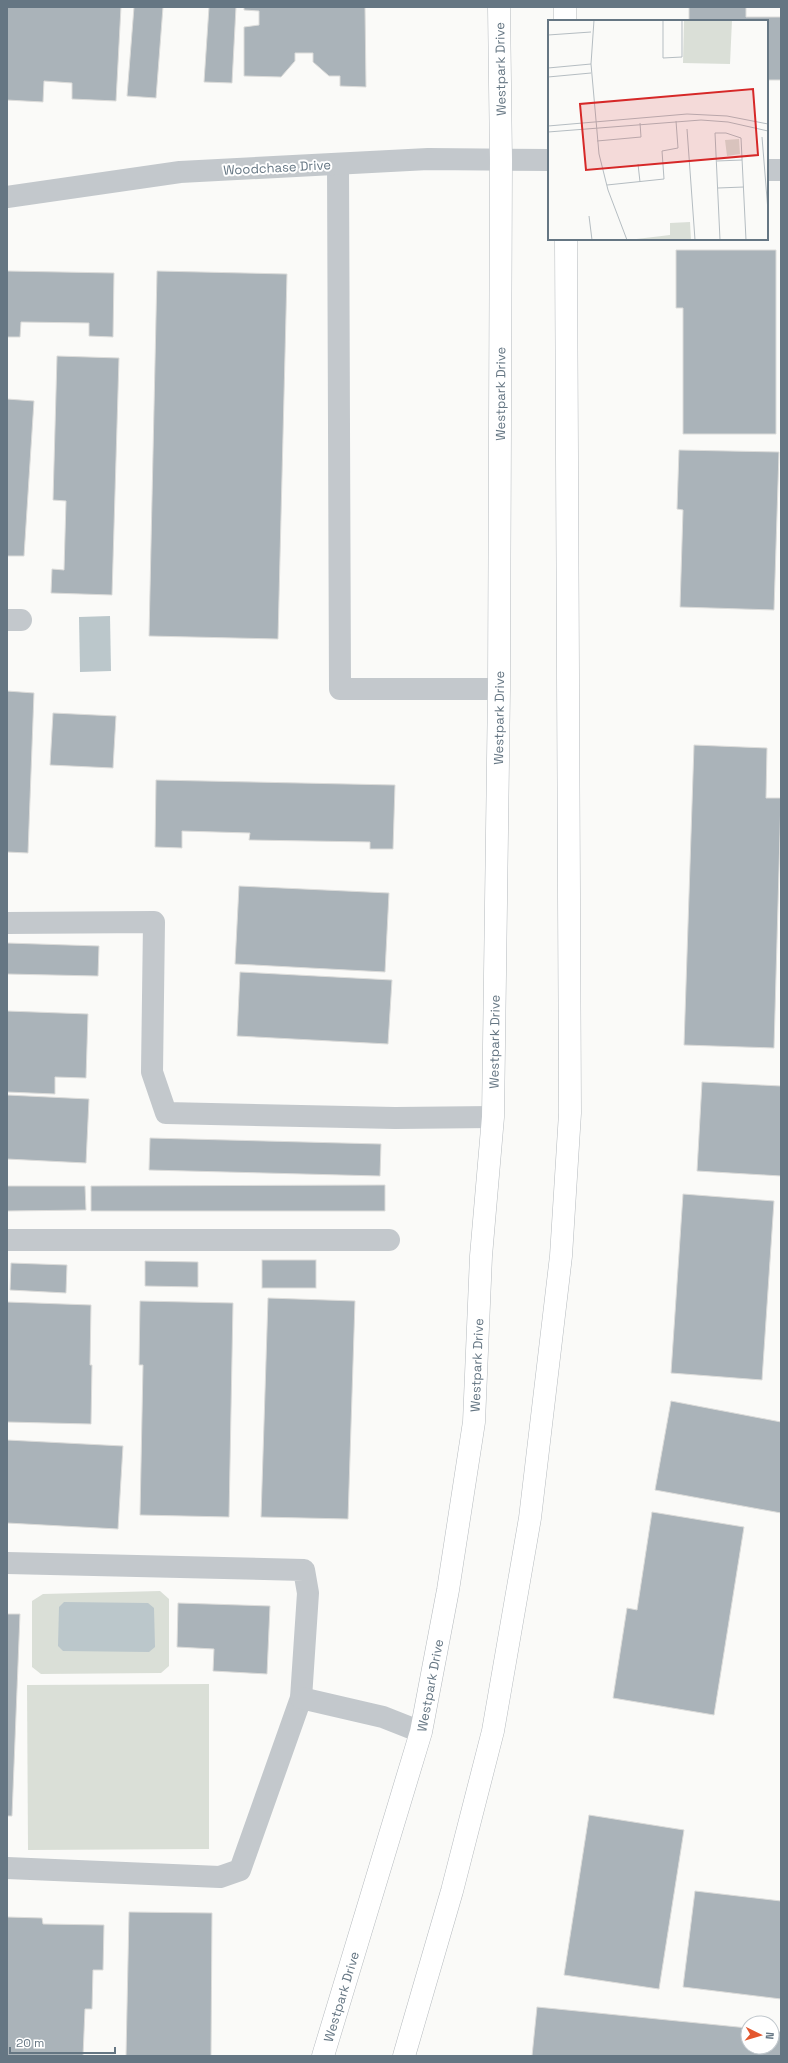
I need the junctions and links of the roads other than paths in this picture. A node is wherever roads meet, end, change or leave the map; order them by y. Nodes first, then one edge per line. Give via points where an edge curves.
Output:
1 (500, 7) edge
2 (565, 7) edge
3 (565, 20) edge
4 (501, 160) junction
5 (548, 160) edge
6 (338, 164) junction
7 (768, 170) edge
8 (781, 170) edge
9 (7, 197) edge
10 (566, 240) edge
11 (499, 690) junction
12 (7, 923) edge
13 (493, 1117) junction
14 (7, 1240) edge
15 (389, 1240) dead end
16 (7, 1563) edge
17 (301, 1698) junction
18 (421, 1732) junction
19 (7, 1868) edge
20 (323, 2056) edge
21 (404, 2056) edge

1 - 4 main road, Westpark Drive
2 - 3 main road
4 - 5 street, Woodchase Drive
4 - 6 street, Woodchase Drive via 428,159
4 - 11 main road, Westpark Drive
6 - 9 street, Woodchase Drive via 180,172
6 - 11 street via 340,689
7 - 8 street
10 - 21 main road via 570,1113 561,1256 530,1518 493,1731 452,1891
11 - 13 main road, Westpark Drive
12 - 13 street via 154,922 152,1072 166,1113 410,1118
13 - 18 main road, Westpark Drive via 481,1256 474,1422 448,1590
14 - 15 street
16 - 17 street via 304,1570 308,1593
17 - 18 street via 383,1717
17 - 19 street via 240,1870 220,1877
18 - 20 main road, Westpark Drive

